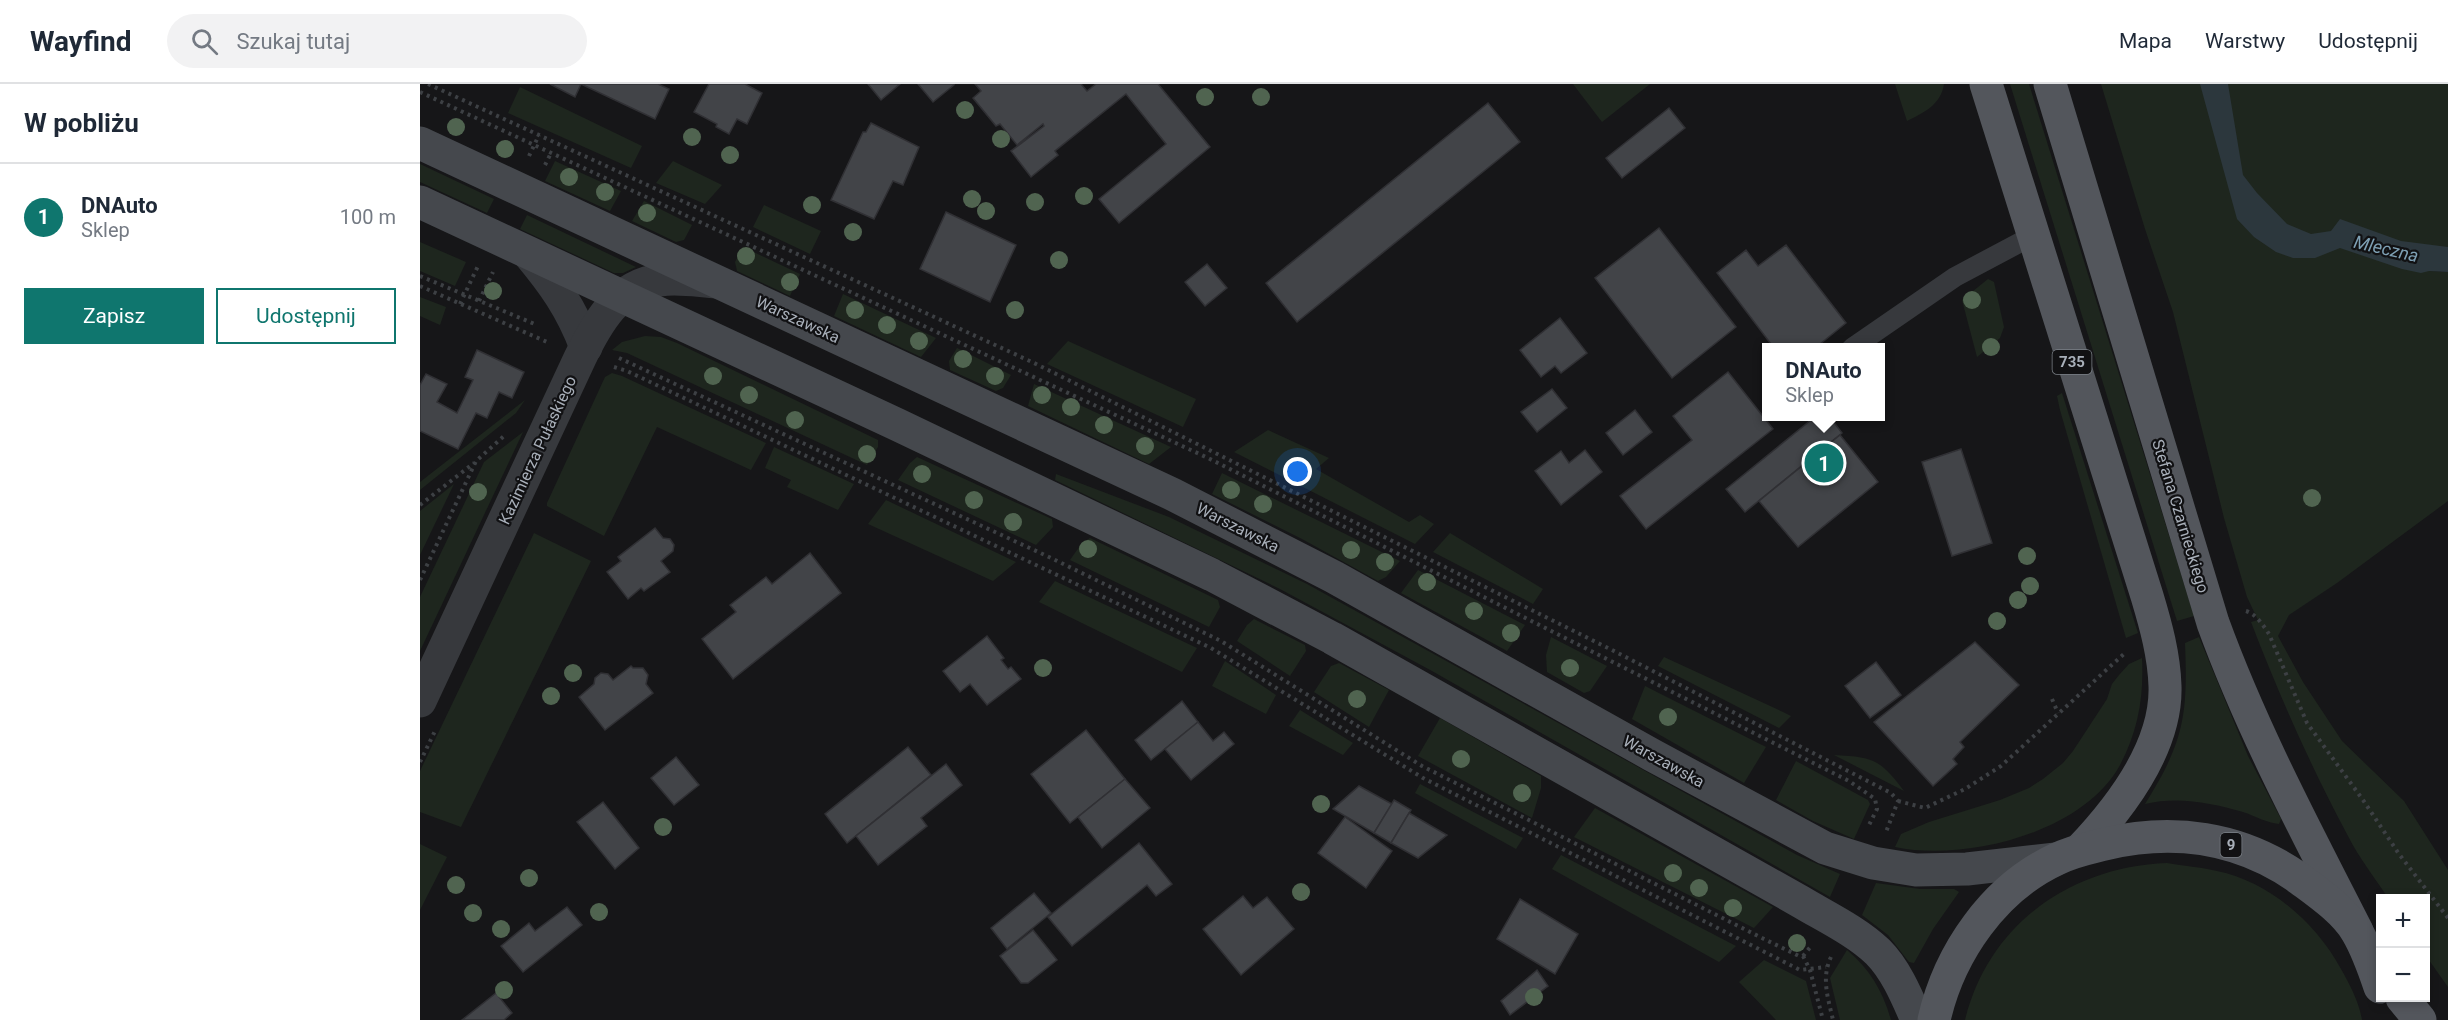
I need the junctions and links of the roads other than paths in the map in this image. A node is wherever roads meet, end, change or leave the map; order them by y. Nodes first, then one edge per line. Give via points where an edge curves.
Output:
1 (1986, 84) edge
2 (2050, 84) edge
3 (420, 143) edge
4 (420, 202) edge
5 (2032, 236) junction
6 (528, 253) junction
7 (717, 282) junction
8 (621, 296) junction
9 (1859, 343) edge
10 (583, 353) junction
11 (420, 700) edge
12 (2068, 854) junction
13 (2367, 949) edge
14 (2376, 975) edge
15 (2385, 1002) edge
16 (2405, 1002) edge
17 (1917, 1020) edge
18 (1934, 1020) edge
19 (2391, 1020) edge
20 (2420, 1020) edge

1 - 5 main road, 735
2 - 13 main road, Stefana Czarnieckiego via 2213,623 2262,745
3 - 7 main road, Warszawska
4 - 6 main road
5 - 9 lane via 1956,277
5 - 12 main road, 735 via 2147,596 2159,639 2165,688 2156,736 2141,769 2110,816
6 - 8 main road
6 - 10 street via 575,318
7 - 8 street, Kazimierza Pułaskiego via 661,279 635,286
7 - 12 main road, Warszawska via 1172,494 1343,582 1826,848 1894,868 1940,870
8 - 10 street, Kazimierza Pułaskiego via 601,320
8 - 17 main road via 1212,575 1402,677 1844,928 1886,961
10 - 11 street, Kazimierza Pułaskiego
12 - 13 main road, 9 via 2160,835 2228,844 2285,870 2333,906
12 - 18 main road, 9 via 2006,895 1971,933 1945,980
13 - 14 main road, Stefana Czarnieckiego
15 - 19 main road
16 - 20 main road

